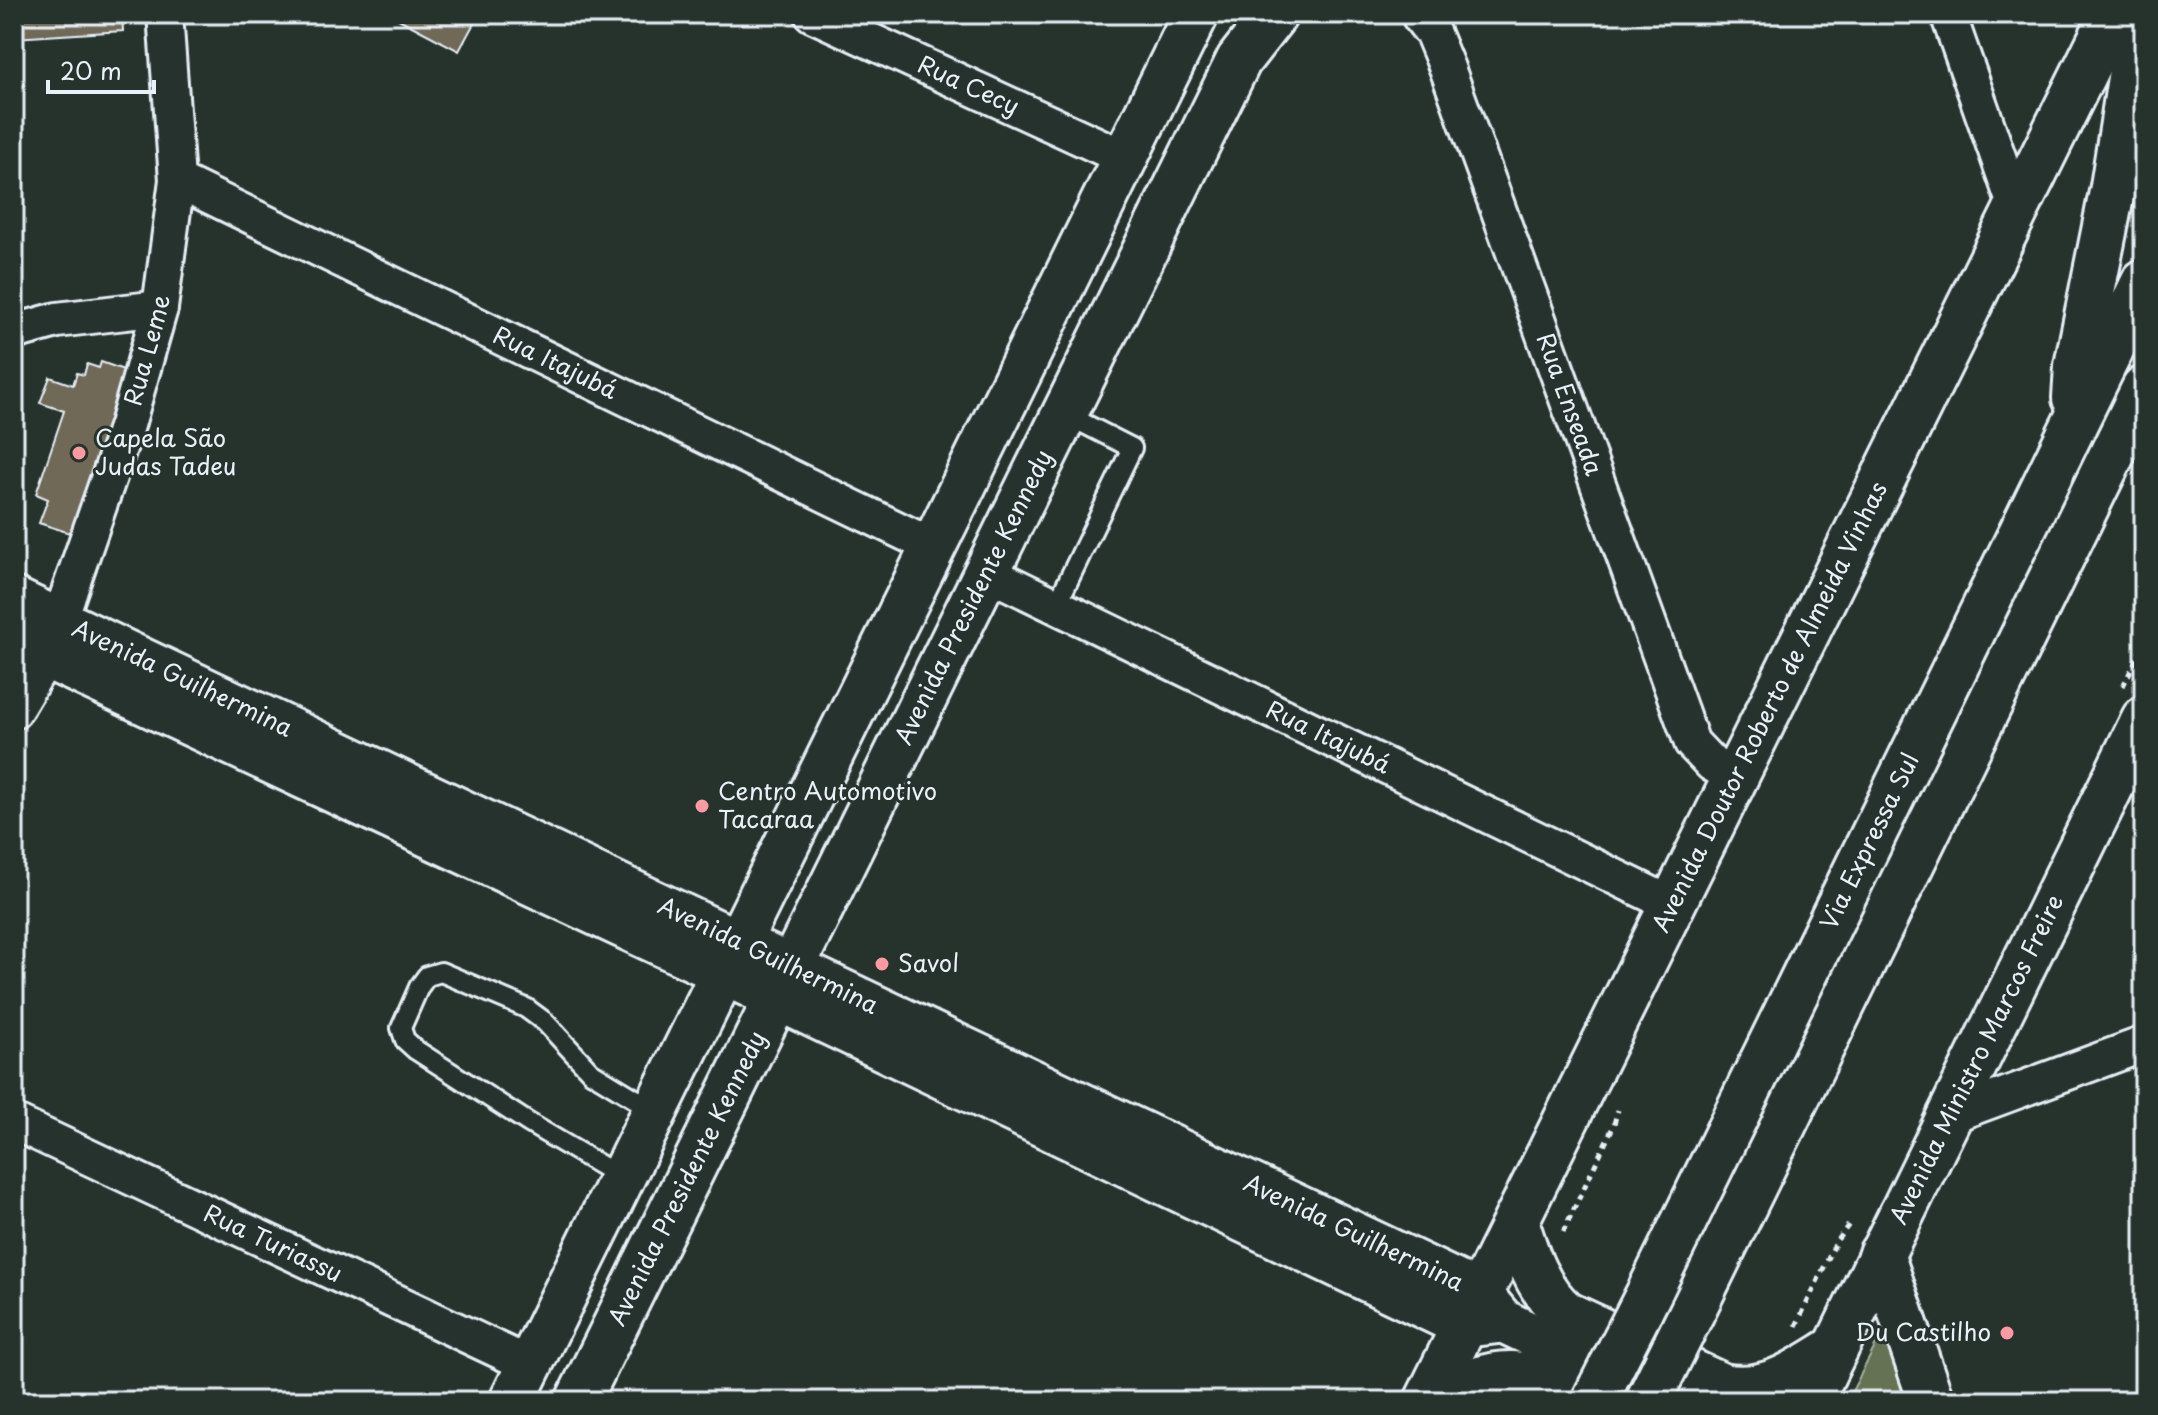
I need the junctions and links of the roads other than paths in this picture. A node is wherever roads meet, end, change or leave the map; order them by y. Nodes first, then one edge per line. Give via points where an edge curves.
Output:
1 (165, 14) edge
2 (812, 14) edge
3 (1196, 14) edge
4 (1275, 14) edge
5 (1948, 14) edge
6 (2113, 14) edge
7 (2140, 14) edge
8 (1418, 15) edge
9 (1125, 158) junction
10 (177, 180) junction
11 (2016, 208) junction
12 (2144, 282) edge
13 (160, 308) junction
14 (14, 332) edge
15 (2144, 389) edge
16 (1065, 414) junction
17 (2131, 424) edge
18 (2073, 428) junction
19 (932, 546) junction
20 (986, 572) junction
21 (14, 599) edge
22 (1056, 606) junction
23 (40, 639) edge
24 (14, 711) edge
25 (2144, 719) edge
26 (1735, 777) junction
27 (1671, 904) junction
28 (731, 958) junction
29 (784, 982) junction
30 (2144, 1044) edge
31 (655, 1111) junction
32 (1949, 1116) junction
33 (14, 1122) edge
34 (622, 1178) junction
35 (1516, 1221) junction
36 (1881, 1254) junction
37 (1482, 1313) junction
38 (1836, 1348) junction
39 (521, 1383) edge
40 (589, 1398) edge
41 (1427, 1401) edge
42 (1433, 1401) edge
43 (1593, 1401) edge
44 (1648, 1401) edge
45 (1671, 1401) edge
46 (1810, 1401) edge
47 (1931, 1401) edge

1 - 10 street, Rua Leme
2 - 9 street, Rua Cecy
3 - 9 main road
4 - 16 main road, Avenida Presidente Kennedy via 1239,60
5 - 11 street
6 - 11 main road, Avenida Doutor Roberto de Almeida Vinhas
7 - 18 main road via 2077,366
8 - 26 street, Rua Enseada via 1433,34 1447,68 1692,743 1712,764
9 - 19 main road
10 - 13 street, Rua Leme
10 - 19 street, Rua Itajubá
11 - 26 main road, Avenida Doutor Roberto de Almeida Vinhas
12 - 18 main road, Via Expressa Sul
13 - 14 street via 57,320
13 - 23 street, Rua Leme via 127,425
15 - 17 main road, Via Expressa Sul
16 - 20 main road, Avenida Presidente Kennedy
16 - 22 lane via 1132,448
17 - 44 main road, Via Expressa Sul, bridge
18 - 43 main road, Via Expressa Sul, bridge
19 - 28 main road
20 - 22 street, Rua Itajubá
20 - 29 main road, Avenida Presidente Kennedy
21 - 23 street, Avenida Guilhermina
22 - 27 street, Rua Itajubá
23 - 24 street, Rua Leme
23 - 28 street, Avenida Guilhermina
25 - 32 main road, Avenida Ministro Marcos Freire
26 - 27 main road, Avenida Doutor Roberto de Almeida Vinhas
27 - 35 main road, Avenida Doutor Roberto de Almeida Vinhas
28 - 29 street, Avenida Guilhermina
28 - 31 main road
29 - 37 street, Avenida Guilhermina
29 - 40 main road, Avenida Presidente Kennedy
30 - 32 street
31 - 34 main road
31 - 34 lane via 591,1072 526,1008 441,972 427,976 419,987 401,1028 405,1040
32 - 36 main road, Avenida Ministro Marcos Freire
33 - 39 street, Rua Turiassu
34 - 39 main road
35 - 37 main road, Avenida Doutor Roberto de Almeida Vinhas
35 - 38 main road via 1534,1273 1566,1314 1722,1386 1743,1390 1768,1385
36 - 38 main road, Avenida Ministro Marcos Freire
36 - 47 main road
37 - 41 main road, Avenida Doutor Roberto de Almeida Vinhas
37 - 45 street, Avenida Guilhermina
38 - 46 main road, Avenida Ministro Marcos Freire
42 - 43 main road via 1484,1376 1510,1374 1547,1379

